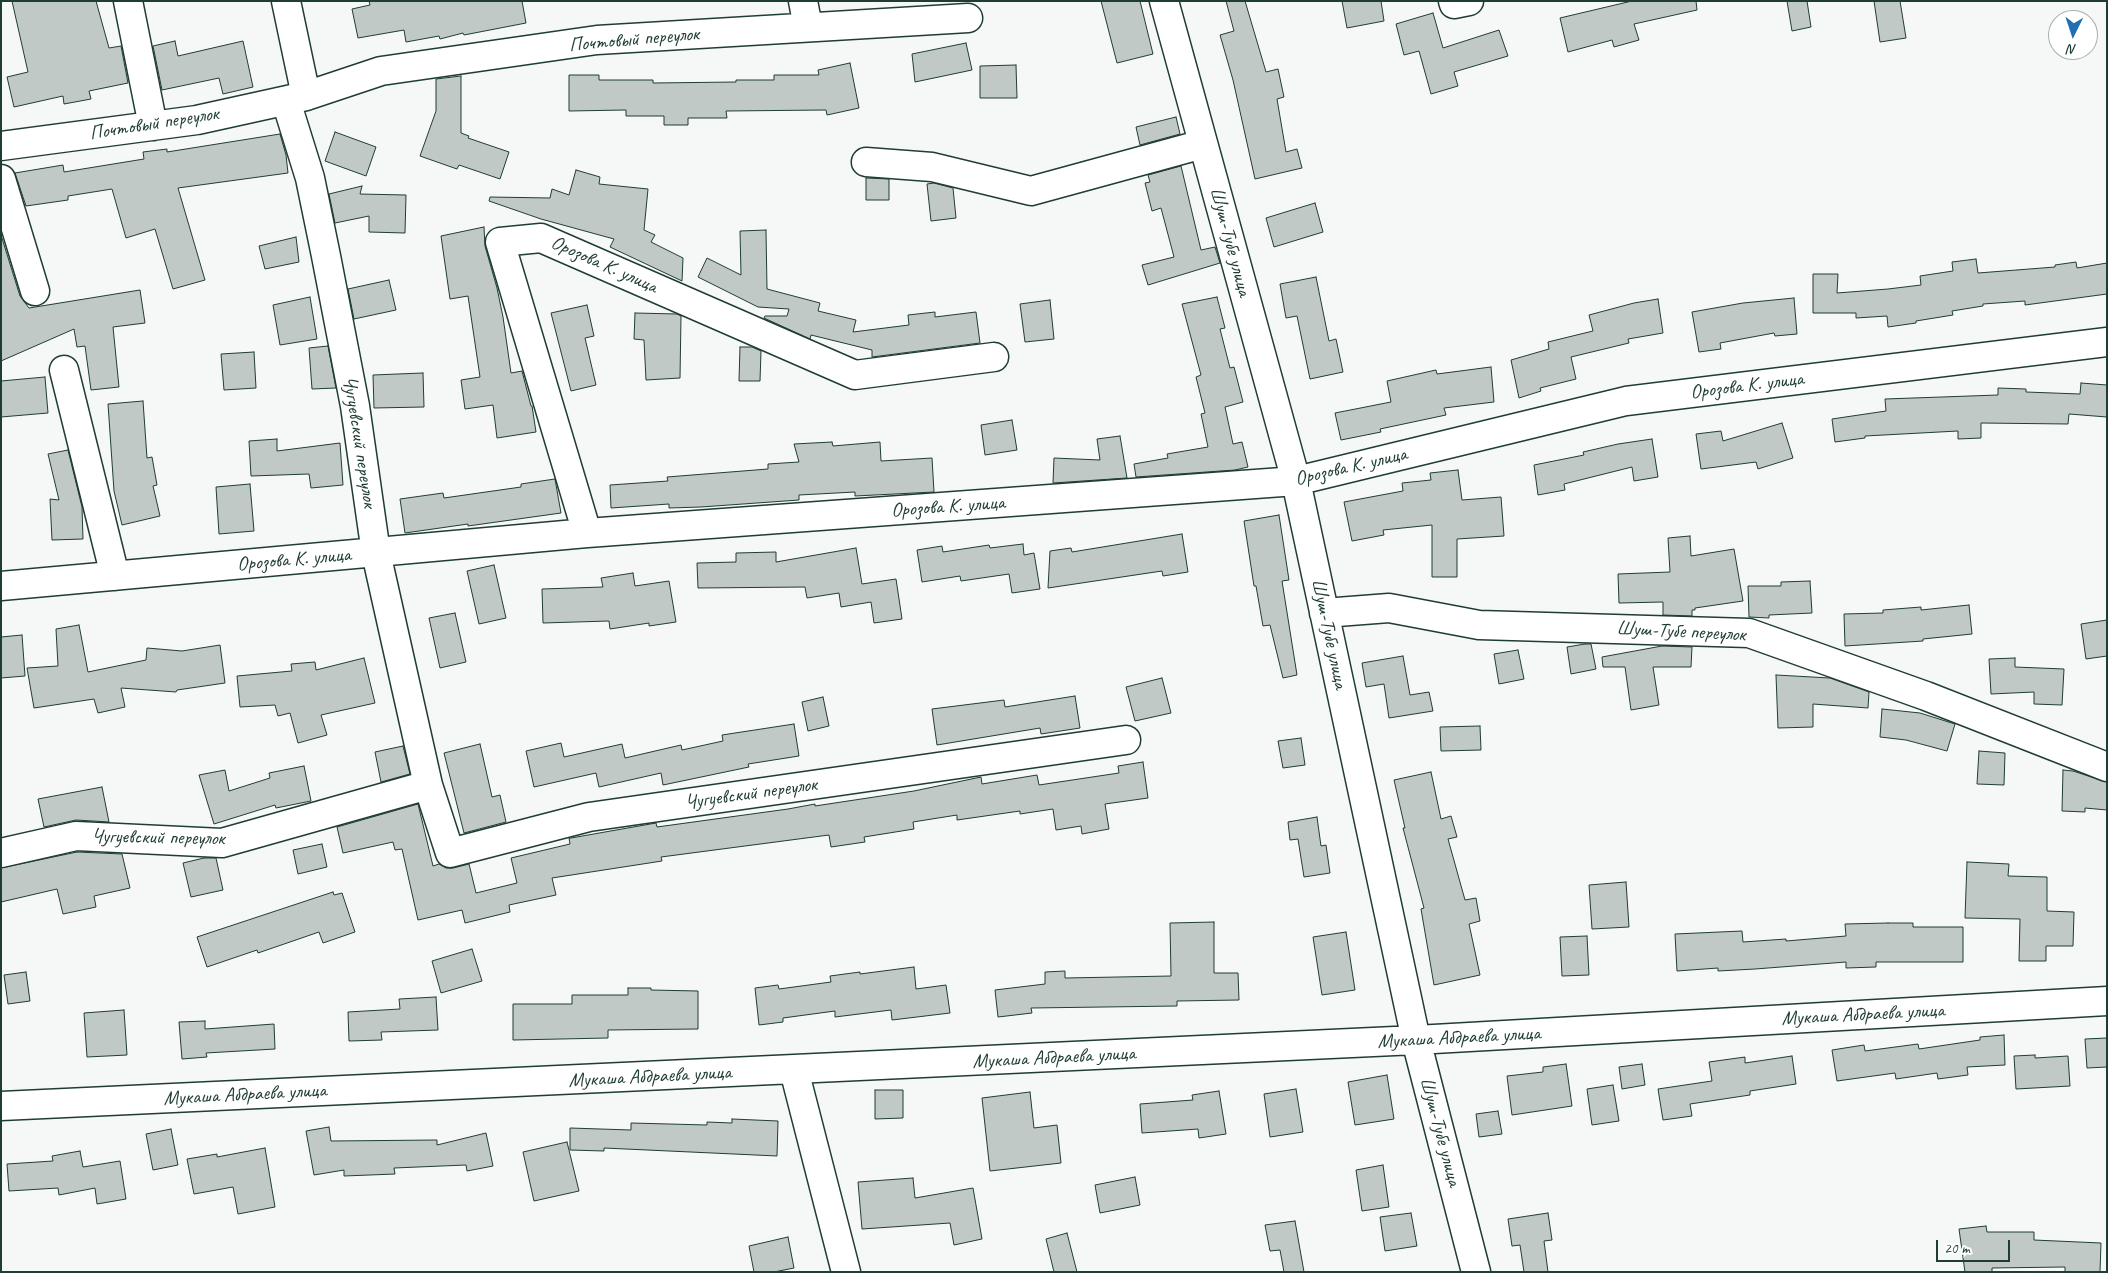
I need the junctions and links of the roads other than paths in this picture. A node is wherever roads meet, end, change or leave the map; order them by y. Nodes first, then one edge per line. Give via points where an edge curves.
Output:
1 (128, 1) edge
2 (286, 1) edge
3 (1164, 1) edge
4 (1453, 1) edge
5 (1469, 1) edge
6 (805, 14) edge
7 (968, 18) dead end
8 (296, 98) junction
9 (153, 126) junction
10 (1204, 144) junction
11 (1, 145) edge
12 (866, 162) dead end
13 (1, 179) edge
14 (35, 291) dead end
15 (2107, 342) edge
16 (994, 357) dead end
17 (64, 370) dead end
18 (1296, 481) junction
19 (587, 533) junction
20 (376, 553) junction
21 (115, 576) junction
22 (1, 586) edge
23 (1324, 613) junction
24 (1126, 740) dead end
25 (2107, 767) edge
26 (428, 784) junction
27 (1, 853) edge
28 (2107, 1002) edge
29 (1416, 1040) junction
30 (794, 1070) junction
31 (1, 1106) edge
32 (846, 1272) edge
33 (1476, 1272) edge

1 - 9 street
2 - 8 street
3 - 10 street, Шуш-Тубе улица
4 - 5 street via 1454,4
6 - 7 street, Почтовый переулок
6 - 8 street, Почтовый переулок via 381,71
8 - 9 street, Почтовый переулок via 197,120
8 - 20 street, Чугуевский переулок via 355,406
9 - 11 street, Почтовый переулок
10 - 12 street via 1030,191 932,167
10 - 18 street, Шуш-Тубе улица
13 - 14 street
15 - 18 street, Орозова К. улица via 1626,400
16 - 19 street, Орозова К. улица via 855,375 541,238 500,242
17 - 21 street
18 - 19 street, Орозова К. улица
18 - 23 street, Шуш-Тубе улица
19 - 20 street, Орозова К. улица
20 - 21 street, Орозова К. улица
20 - 26 street, Чугуевский переулок
21 - 22 street, Орозова К. улица
23 - 25 street, Шуш-Тубе переулок via 1389,608 1479,625 1749,633 1926,696
23 - 29 street, Шуш-Тубе улица
24 - 26 street, Чугуевский переулок via 589,817 450,853
26 - 27 street, Чугуевский переулок via 222,843 76,836
28 - 29 street, Мукаша Абдраева улица
29 - 30 street, Мукаша Абдраева улица
29 - 33 street, Шуш-Тубе улица
30 - 31 street, Мукаша Абдраева улица
30 - 32 street

